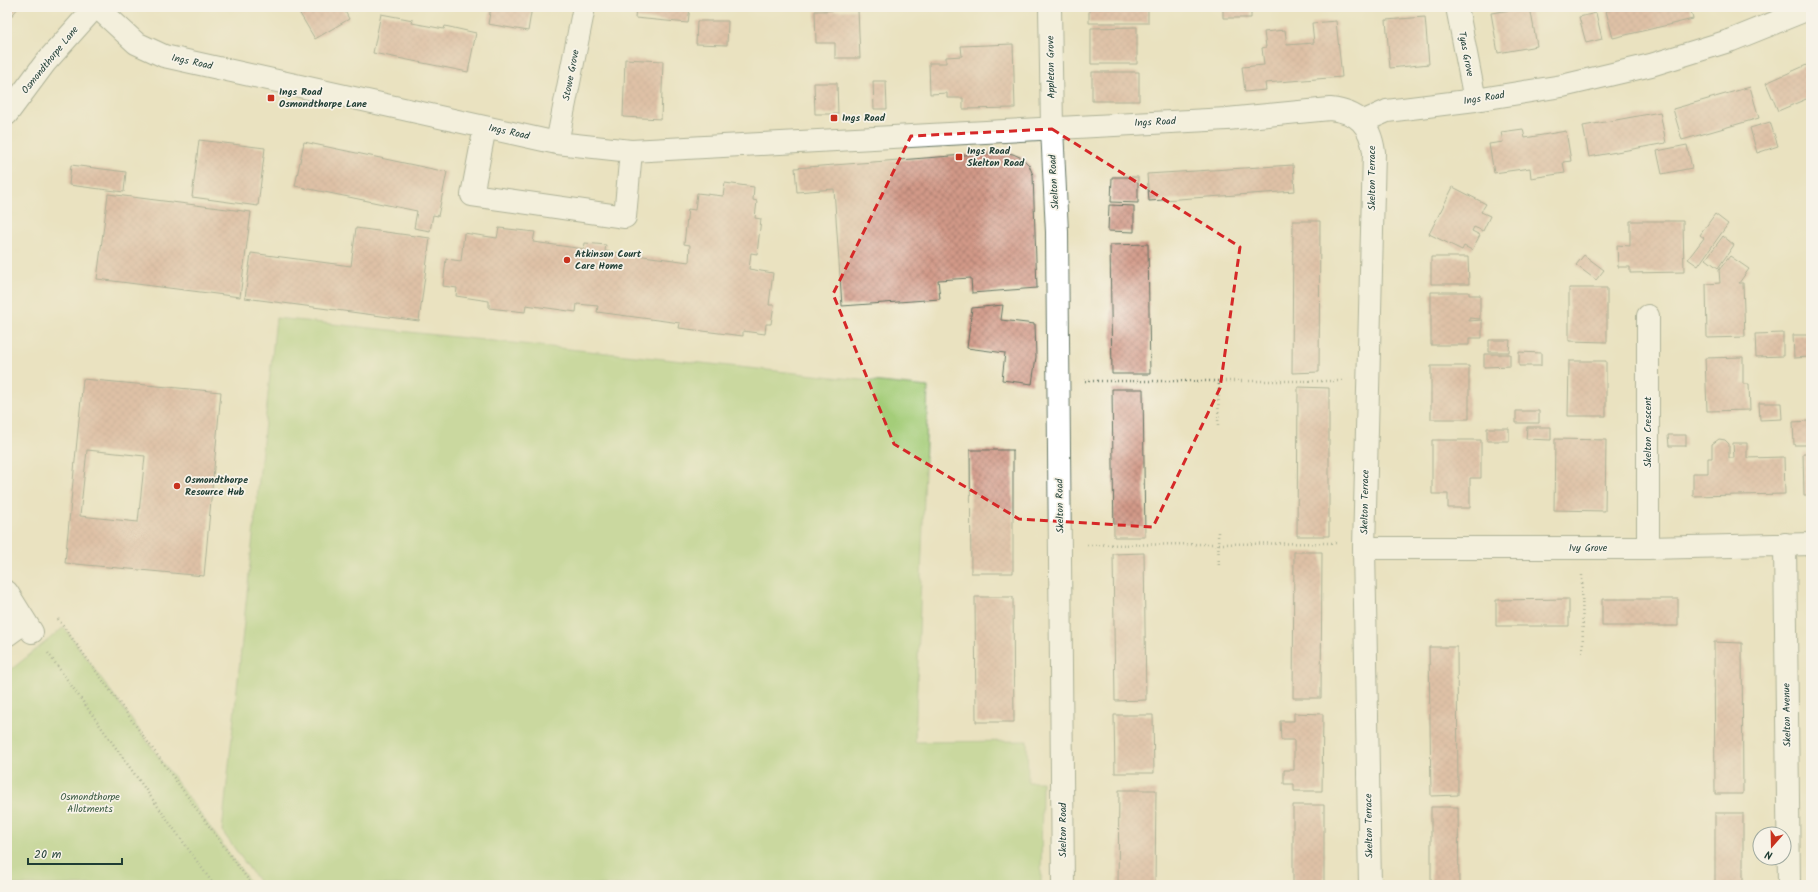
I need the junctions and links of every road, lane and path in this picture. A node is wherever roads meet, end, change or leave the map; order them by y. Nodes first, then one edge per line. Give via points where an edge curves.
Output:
1 (96, 7) edge
2 (584, 7) edge
3 (1050, 7) edge
4 (1457, 7) edge
5 (1811, 8) edge
6 (1475, 100) junction
7 (7, 114) edge
8 (1362, 122) junction
9 (485, 127) junction
10 (1052, 128) junction
11 (557, 143) junction
12 (631, 151) junction
13 (1648, 316) dead end
14 (1219, 381) junction
15 (1368, 381) junction
16 (1058, 382) junction
17 (1218, 425) dead end
18 (1218, 532) dead end
19 (1218, 544) junction
20 (1785, 544) junction
21 (1811, 544) edge
22 (1060, 545) junction
23 (1364, 545) junction
24 (1582, 548) junction
25 (1648, 548) junction
26 (1219, 571) dead end
27 (7, 592) edge
28 (54, 615) dead end
29 (29, 627) junction
30 (7, 635) edge
31 (1583, 655) dead end
32 (214, 885) edge
33 (252, 885) edge
34 (1063, 885) edge
35 (1370, 885) edge
36 (1789, 885) edge

1 - 7 street, Osmondthorpe Lane via 45,63
1 - 9 street, Ings Road via 136,43 164,56
2 - 11 street, Stowe Grove
3 - 10 street, Appleton Grove
4 - 6 street, Tyas Grove
5 - 6 street, Ings Road via 1732,40 1651,65 1562,86
6 - 8 street, Ings Road via 1387,111
8 - 10 street, Ings Road via 1344,110 1330,109 1227,119
8 - 15 street, Skelton Terrace via 1372,138 1374,152
9 - 11 street, Ings Road
9 - 12 street via 472,195 625,217
10 - 12 street, Ings Road
10 - 16 street, Skelton Road via 1057,232
11 - 12 street, Ings Road
13 - 25 street, Skelton Crescent
14 - 15 path
14 - 16 path
14 - 17 path
15 - 23 street, Skelton Terrace
16 - 22 street, Skelton Road
18 - 19 path
19 - 22 path
19 - 23 path
19 - 26 path
20 - 21 street, Ivy Grove
20 - 25 street, Ivy Grove
20 - 36 street, Skelton Avenue
22 - 34 street, Skelton Road
23 - 24 street, Ivy Grove
23 - 35 street, Skelton Terrace
24 - 25 street, Ivy Grove
24 - 31 path
27 - 29 street
28 - 33 path
29 - 30 street
29 - 32 path

